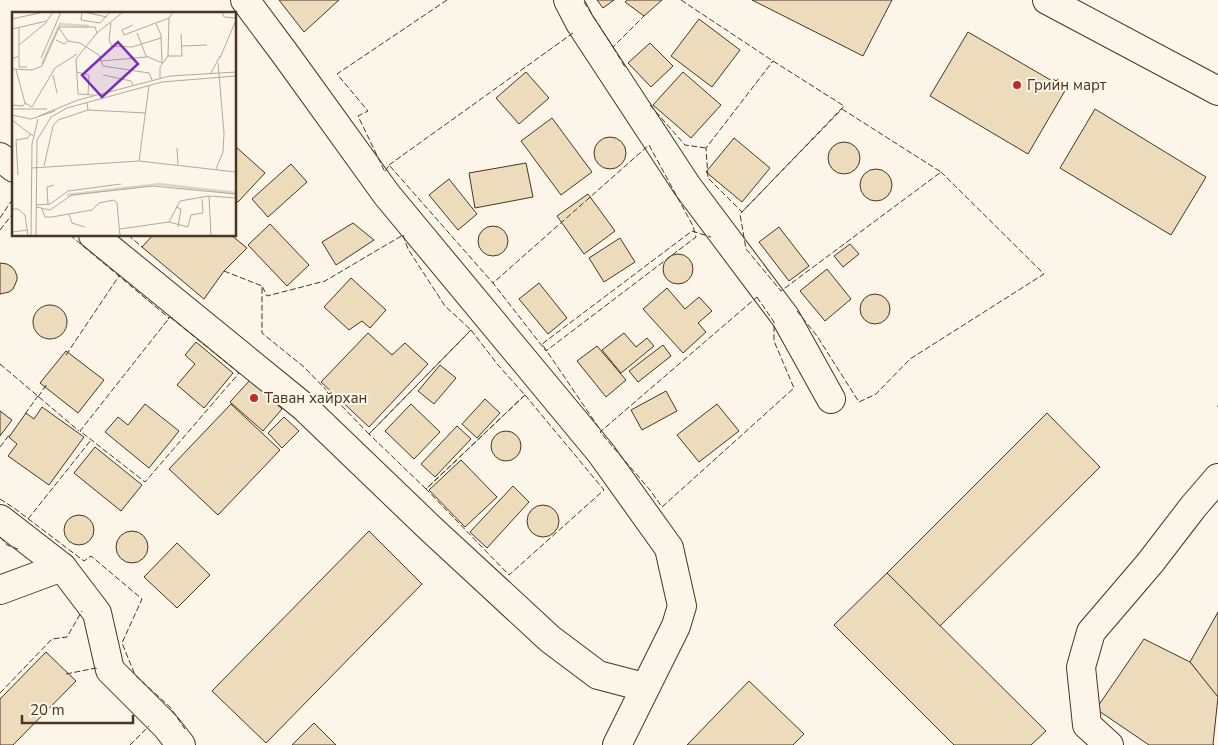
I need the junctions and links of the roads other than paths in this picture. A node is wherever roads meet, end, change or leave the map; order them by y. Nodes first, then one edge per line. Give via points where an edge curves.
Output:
1 (245, 0) edge
2 (568, 0) edge
3 (1047, 0) edge
4 (1218, 91) edge
5 (0, 157) edge
6 (12, 166) edge
7 (94, 236) edge
8 (830, 399) dead end
9 (1218, 478) edge
10 (0, 519) edge
11 (62, 567) junction
12 (0, 590) edge
13 (644, 688) junction
14 (181, 745) edge
15 (617, 745) edge
16 (1109, 745) edge

1 - 13 street via 387,195 601,453 669,548 682,606 676,626
2 - 8 street via 687,186 786,318
3 - 4 street
5 - 6 street
7 - 13 street via 304,407 550,639 598,675
9 - 16 street via 1091,632 1082,667 1086,725
10 - 11 street
11 - 12 street
11 - 14 street via 97,613 110,670
13 - 15 street

